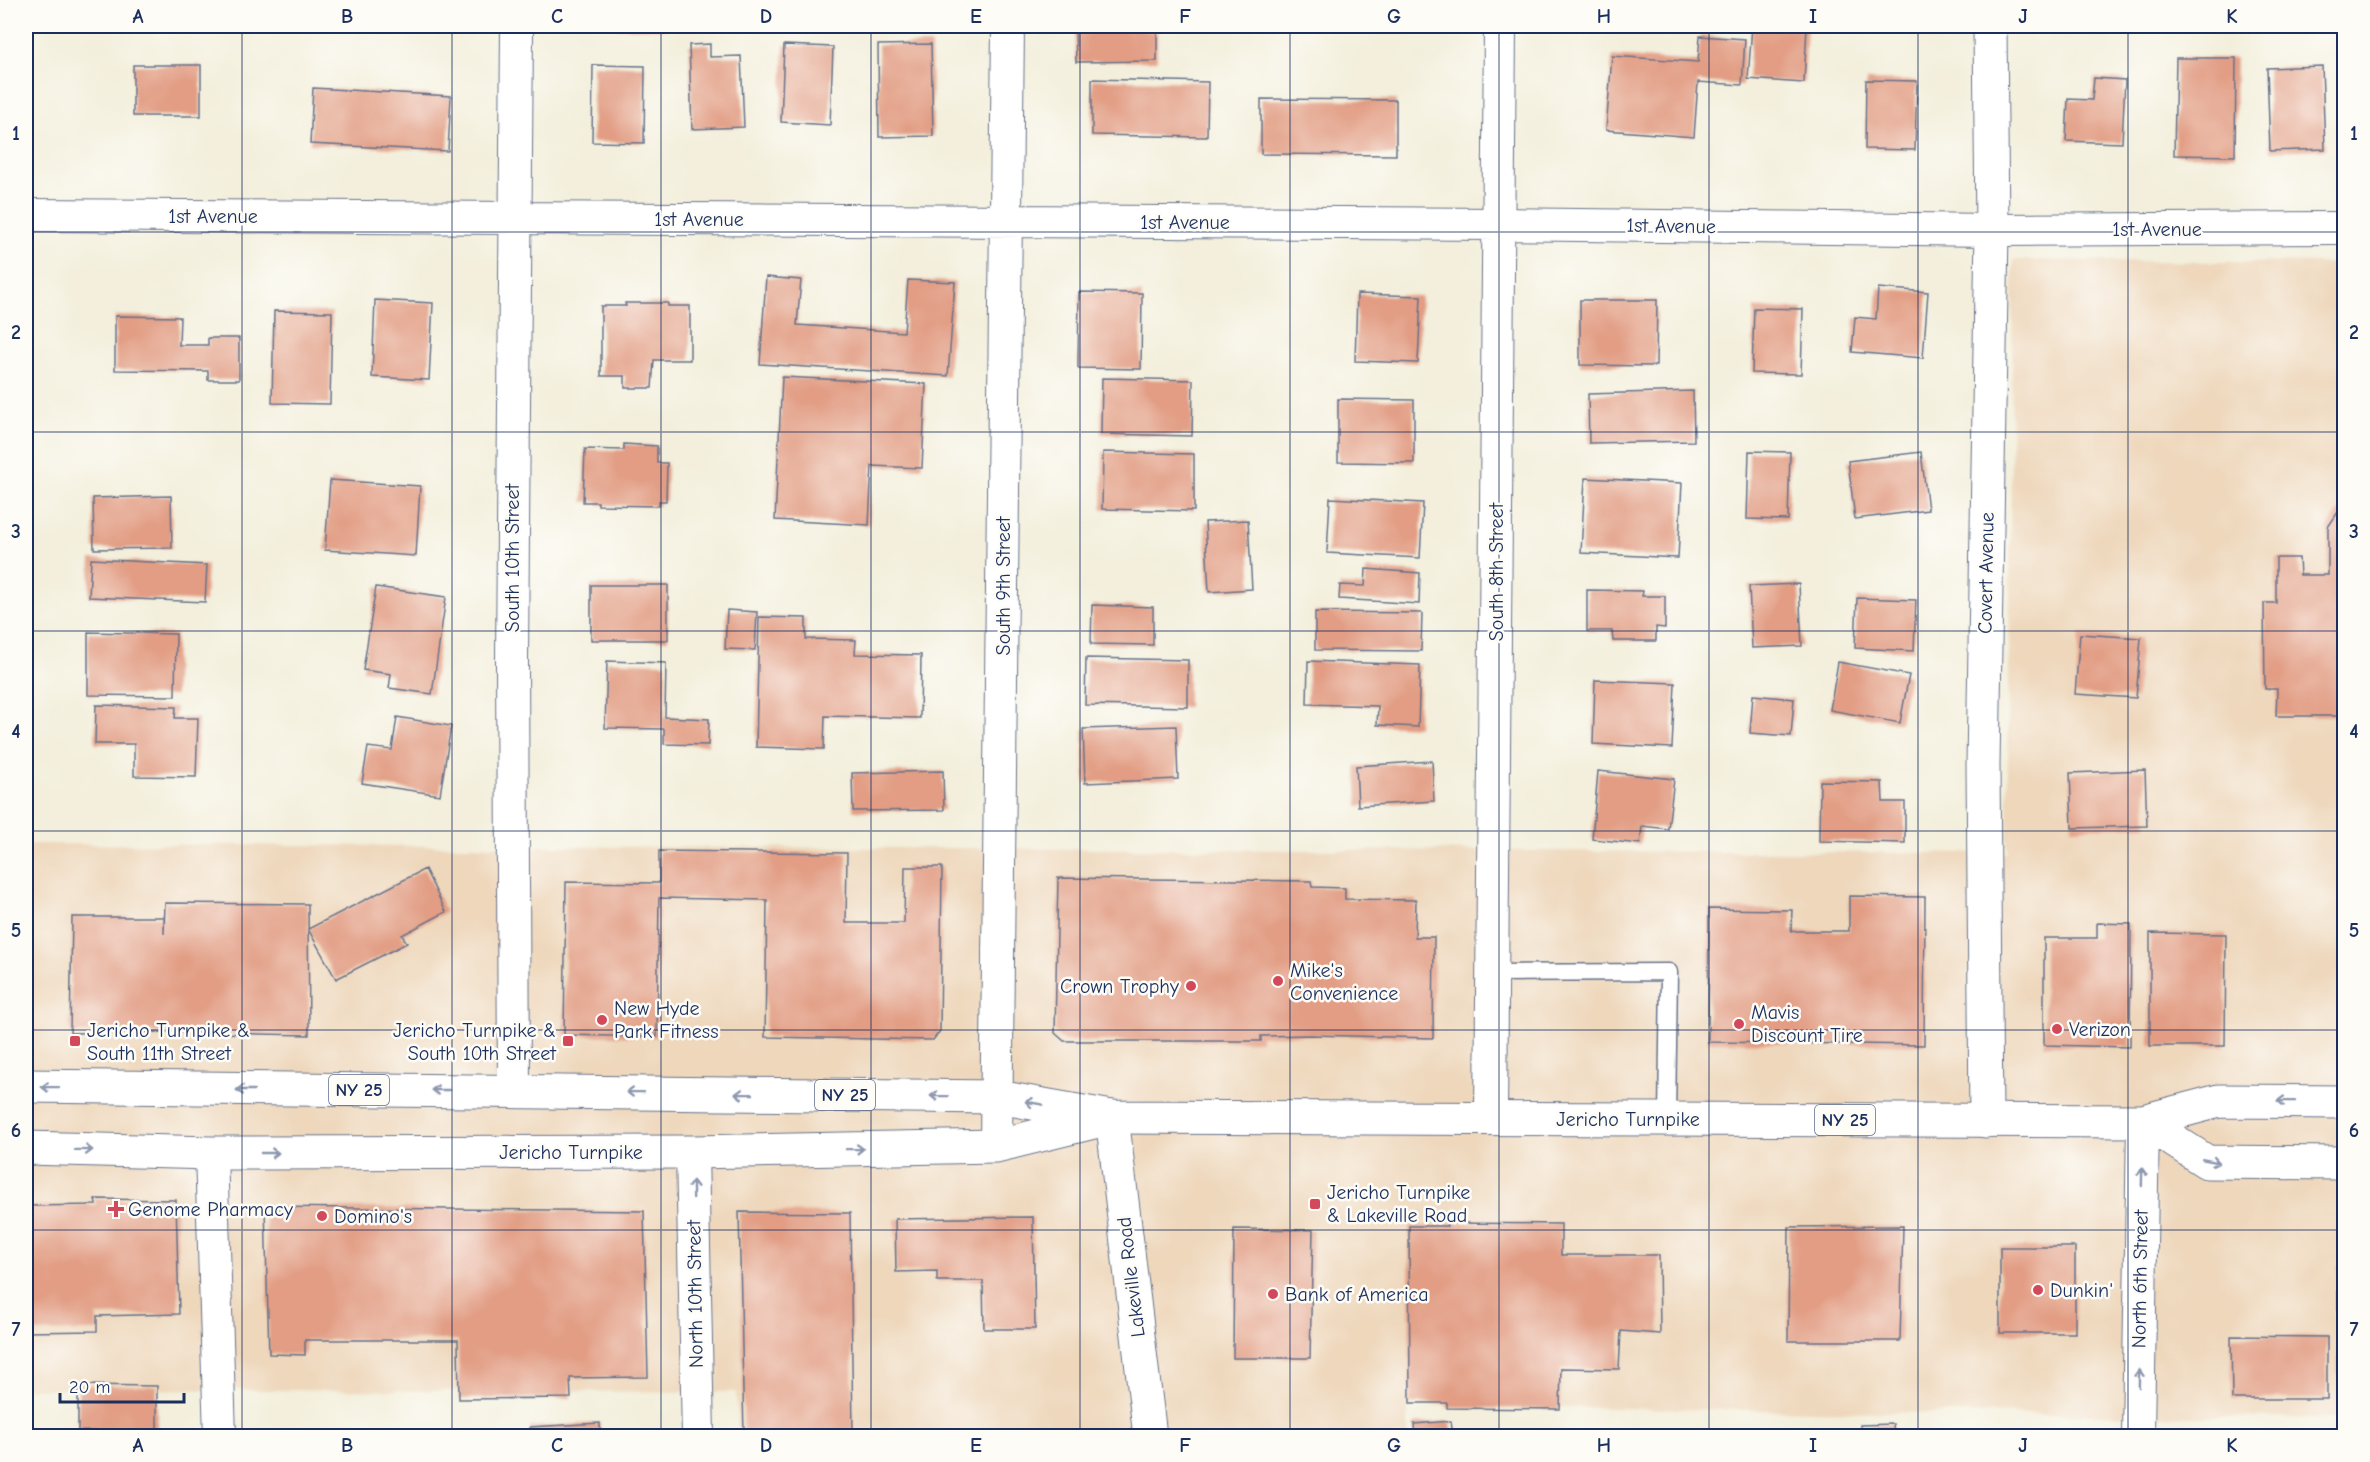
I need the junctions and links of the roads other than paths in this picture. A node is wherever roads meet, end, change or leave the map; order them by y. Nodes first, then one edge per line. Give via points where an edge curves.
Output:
1 (517, 26) edge
2 (1008, 26) edge
3 (1500, 26) edge
4 (1990, 26) edge
5 (26, 215) edge
6 (514, 218) junction
7 (1006, 220) junction
8 (1499, 224) junction
9 (2344, 228) edge
10 (1992, 230) junction
11 (1493, 973) junction
12 (26, 1086) edge
13 (514, 1091) junction
14 (998, 1097) junction
15 (2344, 1102) edge
16 (1112, 1117) junction
17 (1491, 1119) junction
18 (1667, 1119) junction
19 (1986, 1120) junction
20 (2143, 1121) junction
21 (996, 1146) junction
22 (26, 1148) edge
23 (692, 1152) junction
24 (212, 1153) junction
25 (2344, 1163) edge
26 (220, 1437) edge
27 (698, 1437) edge
28 (1150, 1437) edge
29 (2138, 1437) edge

1 - 6 street, South 10th Street
2 - 7 street, South 9th Street
3 - 8 street, South 8th Street
4 - 10 main road, Covert Avenue
5 - 6 street, 1st Avenue
6 - 7 street, 1st Avenue
6 - 13 street, South 10th Street
7 - 8 street, 1st Avenue
7 - 14 street, South 9th Street
8 - 10 street, 1st Avenue
8 - 11 street, South 8th Street
9 - 10 street, 1st Avenue
10 - 19 main road, Covert Avenue via 1983,765
11 - 17 street, South 8th Street
11 - 18 lane via 1669,972
13 -> 12 main road, Jericho Turnpike / NY 25
14 -> 13 main road, Jericho Turnpike / NY 25
16 -> 14 main road, Jericho Turnpike / NY 25
14 - 21 street, South 9th Street
15 -> 20 main road, Jericho Turnpike / NY 25 via 2219,1101
16 - 17 main road, Jericho Turnpike / NY 25
16 - 21 main road, Jericho Turnpike / NY 25
16 - 28 main road, Lakeville Road
17 - 18 main road, Jericho Turnpike / NY 25
18 - 19 main road, Jericho Turnpike / NY 25
19 - 20 main road, Jericho Turnpike / NY 25
20 -> 25 main road via 2207,1162
29 -> 20 street, North 6th Street
23 -> 21 main road, Jericho Turnpike / NY 25
22 -> 24 main road, Jericho Turnpike / NY 25
24 -> 23 main road, Jericho Turnpike / NY 25
27 -> 23 street, North 10th Street
24 - 26 street

